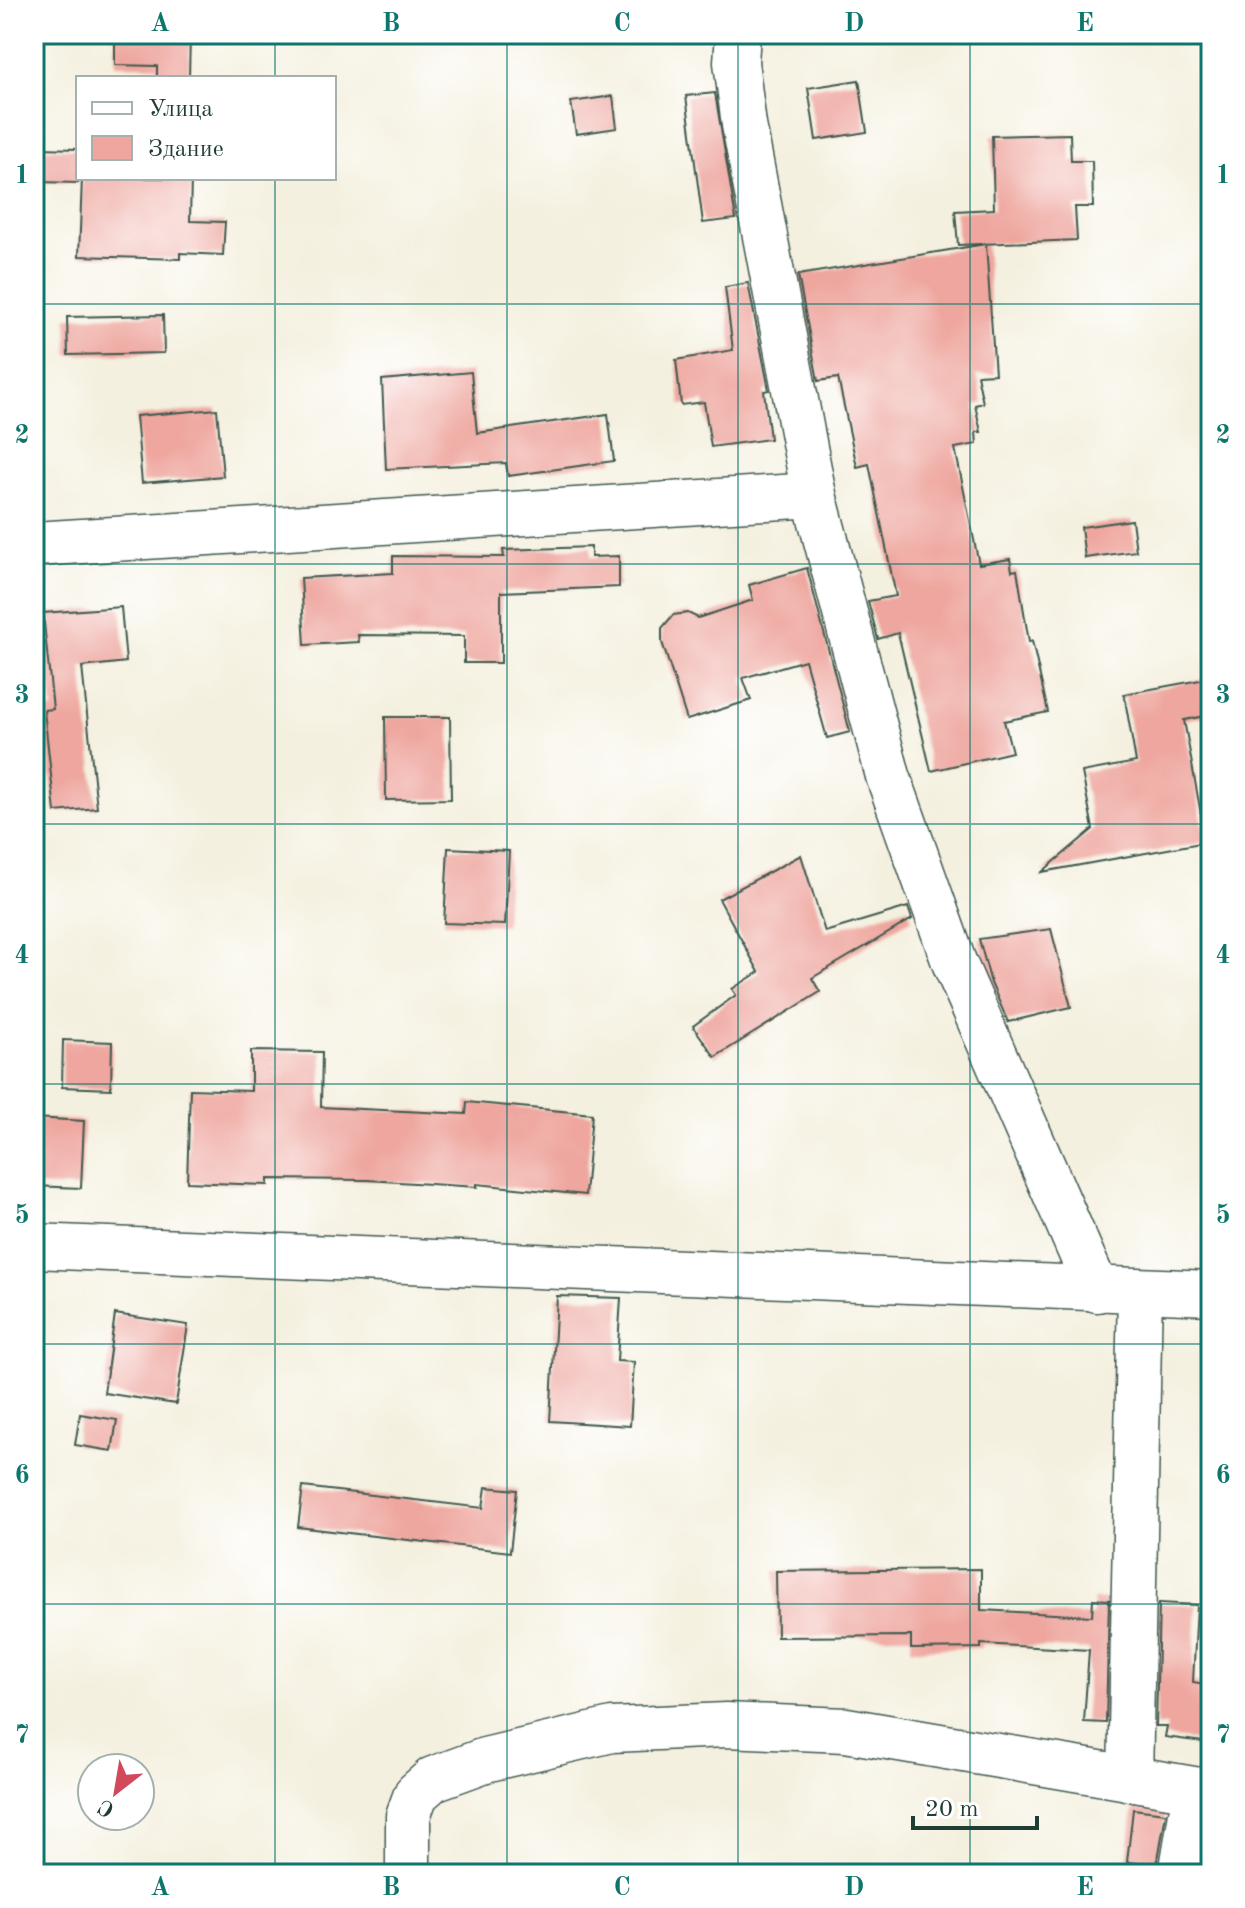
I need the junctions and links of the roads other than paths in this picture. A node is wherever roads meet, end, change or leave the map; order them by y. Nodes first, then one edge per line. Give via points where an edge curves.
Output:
1 (738, 34) edge
2 (814, 495) junction
3 (34, 544) edge
4 (34, 1246) edge
5 (1097, 1290) junction
6 (1140, 1291) junction
7 (1211, 1293) edge
8 (1130, 1779) junction
9 (1203, 1791) edge
10 (408, 1874) edge
11 (1181, 1874) edge

1 - 2 street via 744,125
2 - 3 street
2 - 5 street via 888,776 954,962
4 - 5 street
5 - 6 street
6 - 7 street
6 - 8 street
8 - 9 street
8 - 10 street via 846,1730 726,1725 612,1730 485,1760 433,1779 416,1794 408,1816
9 - 11 street

